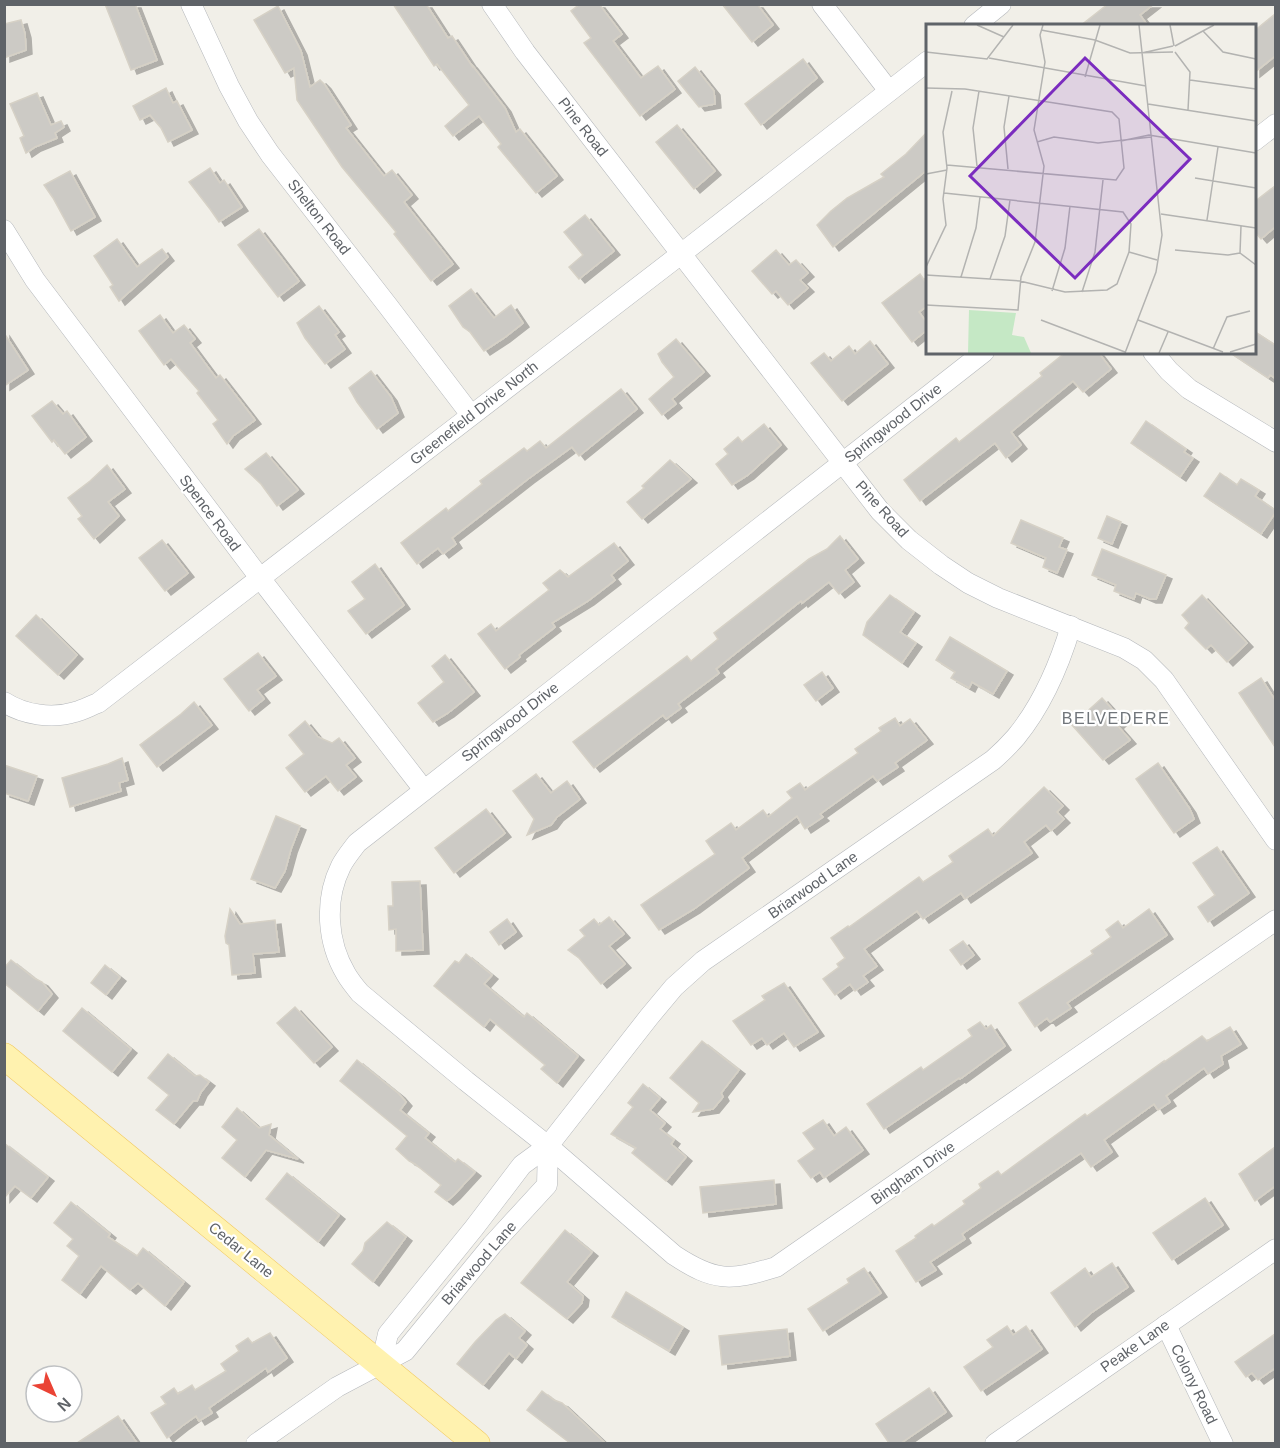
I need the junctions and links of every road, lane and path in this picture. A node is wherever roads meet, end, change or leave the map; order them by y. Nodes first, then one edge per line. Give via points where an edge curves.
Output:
1 (191, 4) edge
2 (492, 4) edge
3 (822, 4) edge
4 (1001, 4) edge
5 (976, 24) edge
6 (926, 62) edge
7 (889, 91) junction
8 (1275, 124) edge
9 (1256, 139) edge
10 (4, 230) edge
11 (681, 254) junction
12 (981, 354) edge
13 (1155, 354) edge
14 (471, 415) junction
15 (1275, 442) edge
16 (843, 463) junction
17 (260, 578) junction
18 (1071, 626) junction
19 (4, 702) edge
20 (424, 790) junction
21 (1275, 840) edge
22 (1275, 920) edge
23 (4, 1056) edge
24 (548, 1146) junction
25 (1275, 1249) edge
26 (1166, 1325) junction
27 (381, 1365) junction
28 (256, 1443) edge
29 (477, 1443) edge
30 (995, 1443) edge
31 (1223, 1443) edge

1 - 14 street, Shelton Road via 229,87 270,154
2 - 11 street, Pine Road
3 - 7 street
4 - 5 street
6 - 7 street, Greenefield Drive North
7 - 11 street, Greenefield Drive North
8 - 9 street
10 - 17 street, Spence Road via 35,280
11 - 14 street, Greenefield Drive North
11 - 16 street, Pine Road
12 - 16 street, Springwood Drive
13 - 15 street via 1189,389
14 - 17 street, Greenefield Drive North
16 - 18 street, Pine Road via 880,511 941,565 998,598
16 - 20 street, Springwood Drive
17 - 19 street, Greenefield Drive North via 98,703 53,715 33,714
17 - 20 street, Spence Road
18 - 21 street, Pine Road via 1124,648 1144,660 1164,680
18 - 24 street, Briarwood Lane via 1048,687 1016,738 993,760 703,961 656,1009
20 - 24 street, Springwood Drive via 357,843 341,866 330,909 330,932 336,954 360,993
22 - 24 street, Bingham Drive via 776,1268 729,1278 707,1274 690,1265
23 - 27 main road, Cedar Lane
24 - 27 street, Briarwood Lane via 522,1164 388,1334
24 - 27 street, Briarwood Lane via 547,1185 405,1351
25 - 26 street, Peake Lane
26 - 30 street, Peake Lane
26 - 31 street, Colony Road
27 - 28 street, Briarwood Lane via 337,1386
27 - 29 main road, Cedar Lane

